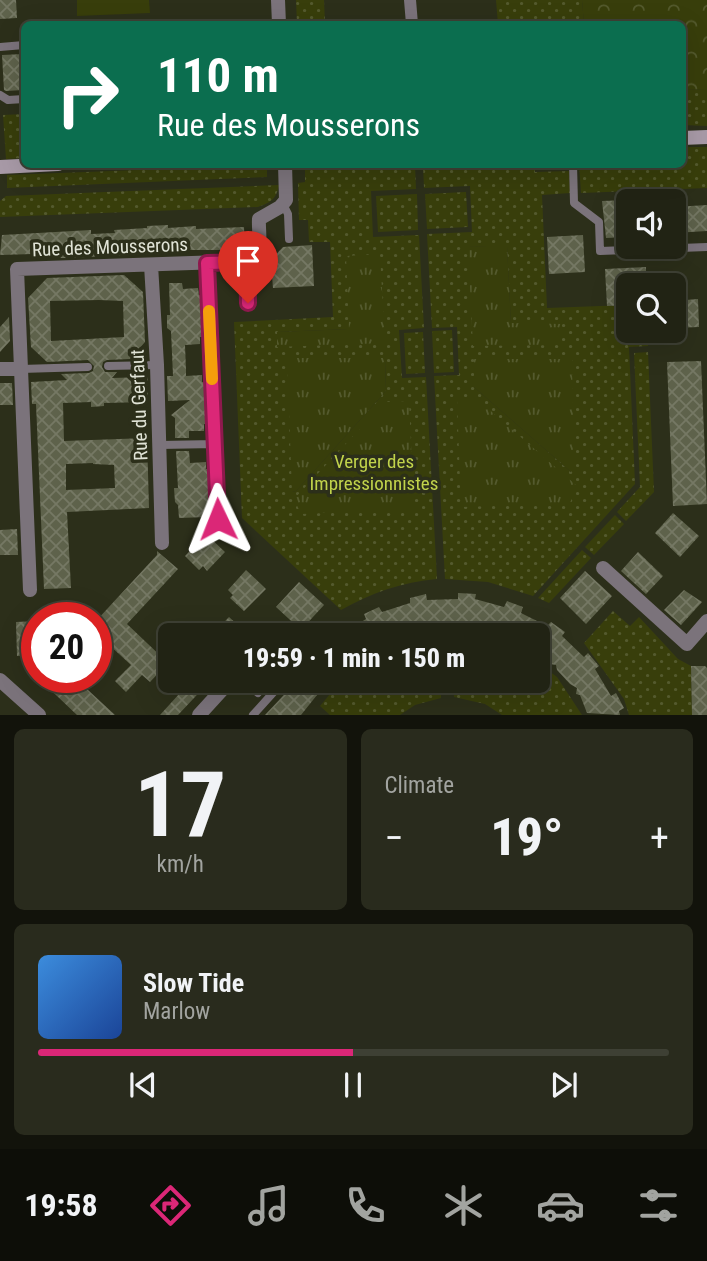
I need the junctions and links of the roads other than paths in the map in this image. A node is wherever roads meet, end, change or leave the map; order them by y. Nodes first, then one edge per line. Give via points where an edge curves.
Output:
1 (278, 0) edge
2 (410, 0) edge
3 (279, 21) edge
4 (412, 21) edge
5 (21, 46) edge
6 (0, 47) edge
7 (0, 94) edge
8 (21, 99) edge
9 (707, 136) edge
10 (686, 138) edge
11 (21, 166) edge
12 (0, 167) edge
13 (285, 168) edge
14 (573, 168) edge
15 (283, 204) junction
16 (289, 239) dead end
17 (707, 247) edge
18 (247, 262) junction
19 (207, 263) junction
20 (151, 265) junction
21 (248, 303) dead end
22 (157, 365) junction
23 (108, 366) dead end
24 (88, 367) dead end
25 (0, 369) edge
26 (21, 369) junction
27 (215, 444) junction
28 (160, 445) junction
29 (218, 519) dead end
30 (162, 544) dead end
31 (603, 568) dead end
32 (30, 590) dead end
33 (707, 621) edge
34 (0, 680) edge
35 (219, 693) edge
36 (273, 693) edge
37 (39, 715) edge
38 (199, 715) edge
39 (253, 715) edge

1 - 3 street
2 - 4 street
5 - 6 lane
7 - 8 lane via 8,100
9 - 10 main road
11 - 12 main road
13 - 15 street
14 - 17 lane via 574,203 599,222 600,251
15 - 16 lane
15 - 18 street via 259,219 258,255
18 - 19 street, Rue des Mousserons
18 - 21 lane
19 - 20 street, Rue des Mousserons
19 - 27 lane
20 - 22 street, Rue du Gerfaut
20 - 26 street, Rue des Mousserons via 17,269
22 - 23 lane
22 - 28 street, Rue du Gerfaut
24 - 26 lane
25 - 26 street
26 - 32 street
27 - 28 lane
27 - 29 lane
28 - 30 street, Rue du Gerfaut
31 - 33 street via 687,644
34 - 37 street
35 - 38 street
36 - 39 lane

